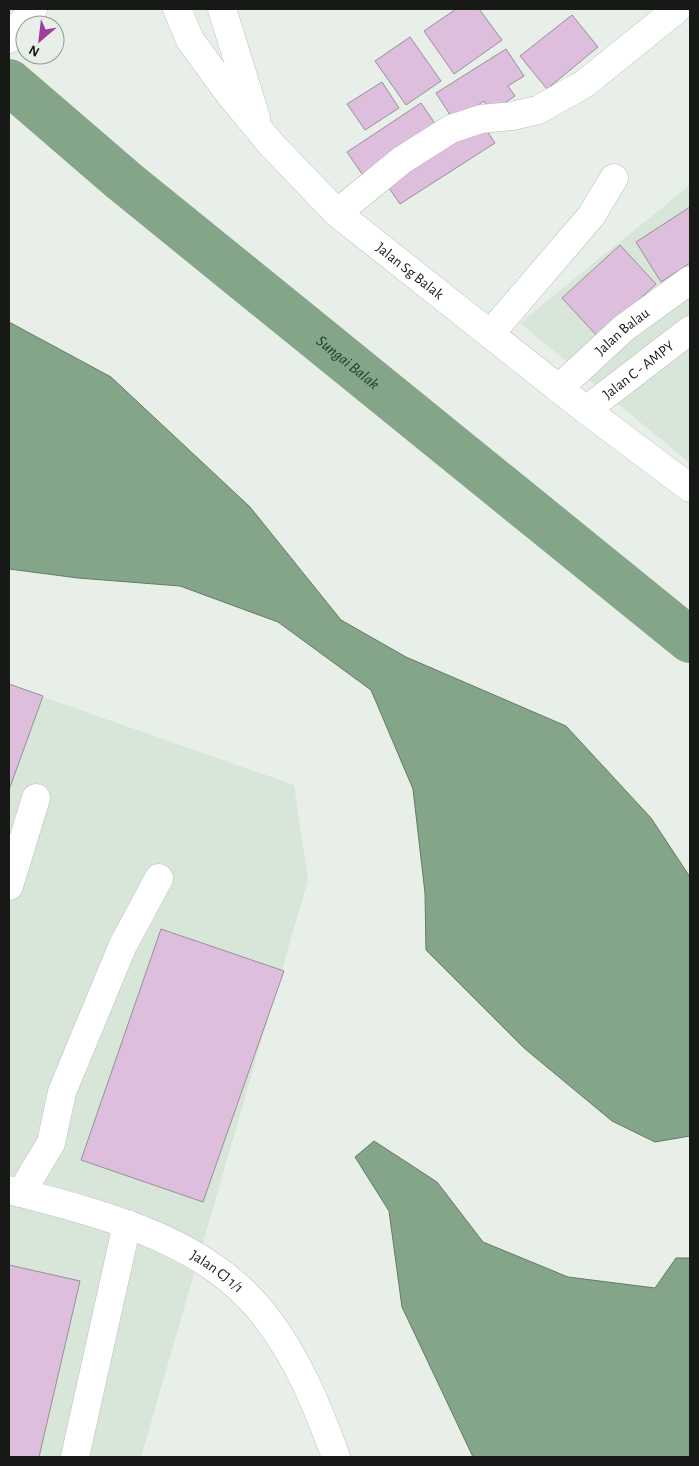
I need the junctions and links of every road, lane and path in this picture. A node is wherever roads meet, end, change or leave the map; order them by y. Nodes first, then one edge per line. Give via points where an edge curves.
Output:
1 (33, 9) edge
2 (177, 9) edge
3 (222, 9) edge
4 (677, 9) edge
5 (9, 39) edge
6 (260, 131) junction
7 (614, 178) dead end
8 (337, 213) junction
9 (690, 280) edge
10 (690, 330) edge
11 (490, 334) junction
12 (560, 388) junction
13 (586, 410) junction
14 (690, 488) edge
15 (36, 798) dead end
16 (159, 878) dead end
17 (9, 886) edge
18 (15, 1191) edge
19 (127, 1224) junction
20 (75, 1457) edge
21 (336, 1457) edge

1 - 5 street
2 - 6 street, Jalan Sg Balak via 190,40
3 - 6 street
4 - 8 street via 584,84 538,110 481,119 451,129 402,160
6 - 8 street, Jalan Sg Balak
7 - 11 street via 591,216
8 - 11 street, Jalan Sg Balak
9 - 12 street, Jalan Balau via 624,328
10 - 13 street, Jalan C - AMPY
11 - 12 street, Jalan Sg Balak
12 - 13 street, Jalan Sg Balak
13 - 14 street, Jalan Sg Balak
15 - 17 street
16 - 18 street via 123,944 62,1092 50,1143
18 - 19 street, Jalan CJ 1/1
19 - 20 street
19 - 21 street, Jalan CJ 1/1 via 176,1243 224,1274 265,1315 294,1360 318,1407

